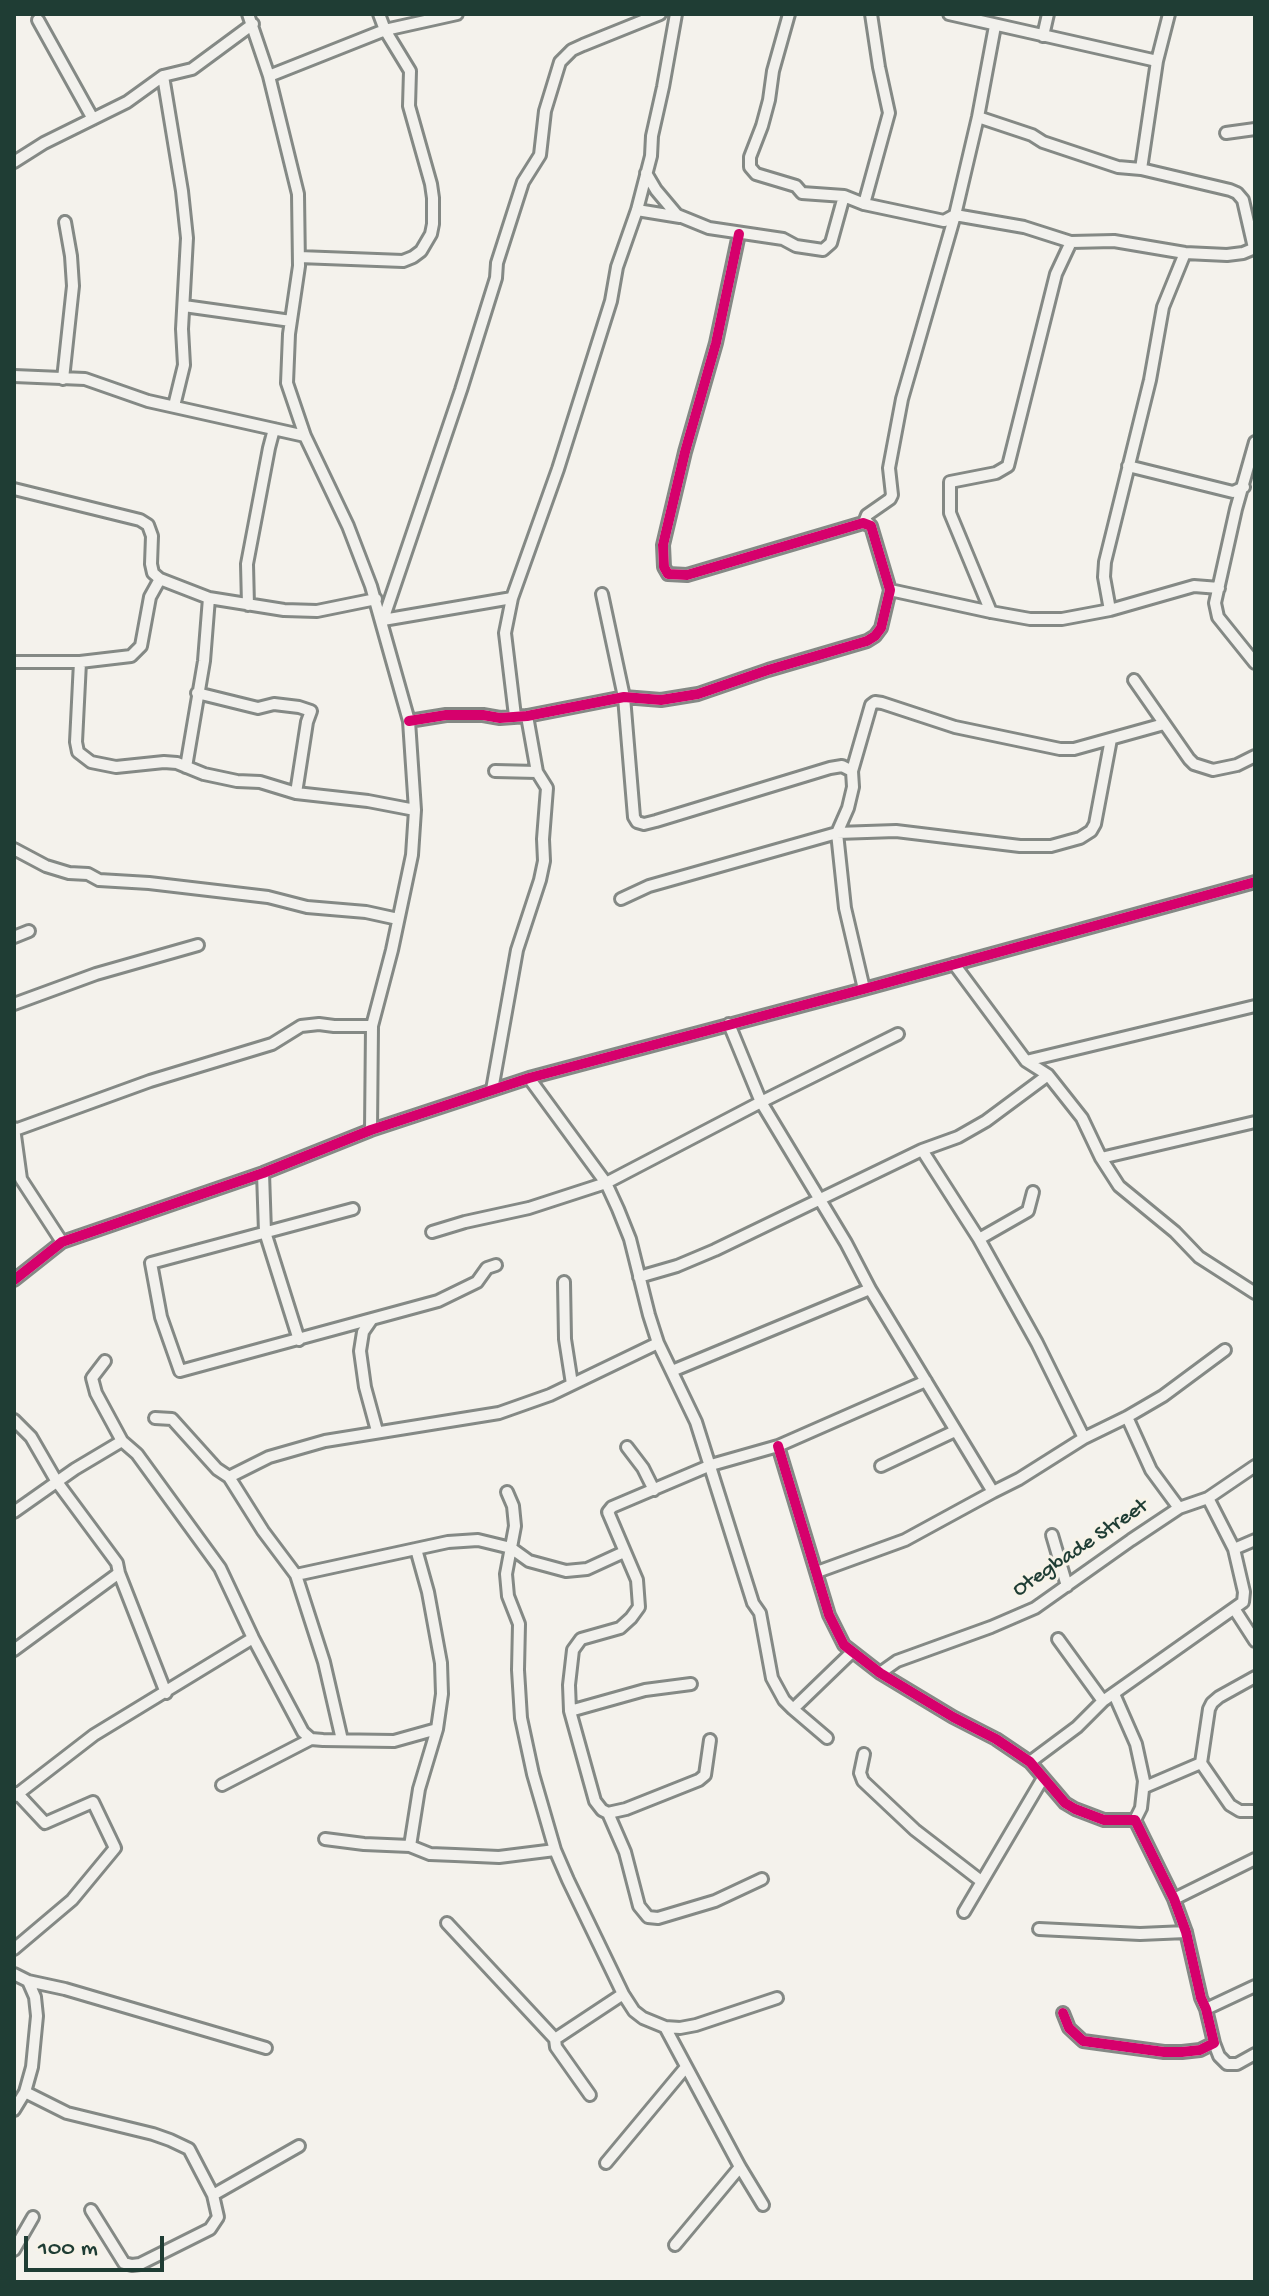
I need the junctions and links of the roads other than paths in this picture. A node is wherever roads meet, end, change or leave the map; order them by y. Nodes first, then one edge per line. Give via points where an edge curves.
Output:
1 (379, 14) edge
2 (457, 14) edge
3 (660, 14) edge
4 (676, 14) edge
5 (789, 14) edge
6 (871, 14) edge
7 (949, 14) edge
8 (1048, 14) edge
9 (1169, 14) edge
10 (250, 19) edge
11 (38, 20) dead end
12 (995, 26) junction
13 (385, 30) junction
14 (1043, 36) junction
15 (1157, 61) junction
16 (163, 76) junction
17 (269, 76) junction
18 (978, 117) junction
19 (93, 119) junction
20 (1255, 129) edge
21 (1226, 133) dead end
22 (14, 162) edge
23 (1141, 169) junction
24 (646, 173) junction
25 (844, 196) junction
26 (864, 204) junction
27 (637, 210) junction
28 (955, 215) junction
29 (686, 218) junction
30 (65, 222) dead end
31 (739, 234) junction
32 (1071, 242) junction
33 (1254, 248) edge
34 (1185, 253) junction
35 (299, 257) junction
36 (184, 306) junction
37 (291, 321) junction
38 (14, 376) edge
39 (63, 379) junction
40 (174, 406) junction
41 (274, 429) junction
42 (305, 436) junction
43 (1255, 442) edge
44 (1128, 466) junction
45 (1244, 487) junction
46 (14, 489) edge
47 (871, 526) junction
48 (160, 579) junction
49 (1219, 588) junction
50 (890, 590) junction
51 (602, 594) dead end
52 (209, 598) junction
53 (512, 598) junction
54 (376, 599) junction
55 (248, 605) junction
56 (1110, 610) junction
57 (991, 612) junction
58 (383, 620) junction
59 (14, 662) edge
60 (80, 662) junction
61 (1255, 663) edge
62 (1134, 680) dead end
63 (197, 693) junction
64 (624, 697) junction
65 (521, 716) junction
66 (409, 721) junction
67 (1164, 724) junction
68 (1111, 739) junction
69 (1255, 756) edge
70 (186, 767) junction
71 (495, 771) dead end
72 (852, 771) junction
73 (537, 772) junction
74 (296, 793) junction
75 (415, 810) junction
76 (837, 833) junction
77 (14, 849) edge
78 (1255, 882) edge
79 (621, 899) dead end
80 (398, 919) junction
81 (29, 931) dead end
82 (14, 937) edge
83 (198, 945) dead end
84 (954, 964) junction
85 (864, 989) junction
86 (14, 1004) edge
87 (1255, 1006) edge
88 (729, 1024) junction
89 (372, 1026) junction
90 (898, 1034) dead end
91 (1026, 1061) junction
92 (1048, 1075) junction
93 (529, 1078) junction
94 (492, 1090) junction
95 (761, 1102) junction
96 (1255, 1122) edge
97 (15, 1129) edge
98 (371, 1130) junction
99 (922, 1150) junction
100 (1101, 1158) junction
101 (263, 1173) junction
102 (17, 1181) edge
103 (606, 1183) junction
104 (1033, 1192) dead end
105 (821, 1200) junction
106 (353, 1209) dead end
107 (265, 1232) junction
108 (432, 1232) dead end
109 (979, 1239) junction
110 (62, 1242) junction
111 (496, 1265) dead end
112 (639, 1277) junction
113 (14, 1280) edge
114 (564, 1282) dead end
115 (870, 1289) junction
116 (1255, 1293) edge
117 (372, 1319) junction
118 (299, 1340) junction
119 (658, 1343) junction
120 (1225, 1350) dead end
121 (105, 1361) dead end
122 (672, 1371) junction
123 (926, 1381) junction
124 (572, 1384) junction
125 (1127, 1417) junction
126 (155, 1418) dead end
127 (14, 1420) edge
128 (377, 1431) junction
129 (955, 1431) junction
130 (1084, 1438) junction
131 (122, 1441) junction
132 (778, 1446) junction
133 (627, 1447) dead end
134 (711, 1465) junction
135 (881, 1466) dead end
136 (1255, 1466) edge
137 (229, 1477) junction
138 (57, 1482) junction
139 (654, 1490) junction
140 (507, 1492) dead end
141 (993, 1492) junction
142 (1208, 1498) junction
143 (1179, 1508) junction
144 (14, 1512) edge
145 (1052, 1535) dead end
146 (1255, 1540) edge
147 (511, 1548) junction
148 (416, 1549) junction
149 (1234, 1549) junction
150 (624, 1552) junction
151 (817, 1572) junction
152 (119, 1573) junction
153 (296, 1575) junction
154 (1067, 1586) junction
155 (1235, 1610) junction
156 (253, 1638) junction
157 (1058, 1639) dead end
158 (1255, 1641) edge
159 (14, 1650) edge
160 (852, 1652) junction
161 (880, 1673) junction
162 (1255, 1677) edge
163 (691, 1684) dead end
164 (166, 1693) junction
165 (1114, 1694) junction
166 (1103, 1701) junction
167 (793, 1709) junction
168 (570, 1711) junction
169 (437, 1729) junction
170 (827, 1738) dead end
171 (311, 1739) junction
172 (342, 1740) junction
173 (710, 1740) dead end
174 (864, 1754) dead end
175 (1030, 1762) junction
176 (1201, 1763) junction
177 (1043, 1778) junction
178 (222, 1785) dead end
179 (1145, 1787) junction
180 (16, 1795) edge
181 (1255, 1811) edge
182 (608, 1813) junction
183 (1135, 1820) junction
184 (325, 1839) dead end
185 (410, 1846) junction
186 (555, 1850) junction
187 (1255, 1859) edge
188 (762, 1879) dead end
189 (981, 1881) junction
190 (1174, 1899) junction
191 (964, 1912) dead end
192 (447, 1923) dead end
193 (1039, 1929) dead end
194 (1186, 1932) junction
195 (14, 1949) edge
196 (14, 1974) edge
197 (28, 1981) junction
198 (1255, 1986) edge
199 (623, 1994) junction
200 (777, 1998) dead end
201 (1206, 2009) junction
202 (1063, 2013) dead end
203 (665, 2027) junction
204 (555, 2039) junction
205 (1214, 2043) junction
206 (266, 2048) dead end
207 (1255, 2054) edge
208 (686, 2067) junction
209 (25, 2092) junction
210 (590, 2095) dead end
211 (14, 2110) edge
212 (299, 2146) dead end
213 (606, 2163) dead end
214 (740, 2167) junction
215 (213, 2195) junction
216 (763, 2205) dead end
217 (91, 2210) dead end
218 (33, 2217) dead end
219 (675, 2245) dead end
220 (14, 2250) edge

1 - 13 street
2 - 13 street
3 - 58 street via 572,50 560,62 545,111 540,155 523,182 461,390
4 - 24 street
5 - 25 street via 750,167 802,193
6 - 26 street via 889,113
7 - 12 street
8 - 14 street
9 - 15 street
10 - 16 street via 192,69
10 - 17 street
11 - 19 street
12 - 14 street
12 - 18 street
13 - 17 street
13 - 35 street via 410,71 409,106 433,198 431,234 421,251 403,261
14 - 15 street
15 - 23 street
16 - 19 street
16 - 36 street via 187,238
17 - 35 street via 298,194
18 - 23 street via 1069,151
18 - 28 street
19 - 22 street
20 - 21 street
23 - 33 street via 1237,193
24 - 27 street
24 - 29 street via 677,215
25 - 26 street
25 - 31 street via 825,250
26 - 28 street via 944,221
27 - 29 street
27 - 53 street via 558,469
28 - 32 street
28 - 47 street via 902,399 889,468 892,495 867,515
29 - 31 street
30 - 39 street via 73,286
31 - 47 street via 663,545 664,567 668,574 687,575 856,524
32 - 34 street via 1114,241
32 - 57 street via 1056,274 1008,466 950,482 950,513
33 - 34 street via 1236,255
34 - 44 street via 1163,307
35 - 37 street
36 - 37 street
36 - 40 street via 184,365
37 - 42 street via 287,383
38 - 39 street
39 - 40 street via 85,379
40 - 41 street
41 - 42 street
41 - 55 street via 247,564
42 - 54 street
43 - 45 street
44 - 45 street via 1233,492
44 - 56 street via 1105,562
45 - 49 street
46 - 48 street via 140,520 152,536 151,564
47 - 50 street
48 - 52 street
48 - 60 street via 150,597 138,651 124,658
49 - 56 street via 1194,586
49 - 61 street via 1218,617
50 - 57 street
50 - 64 street via 881,628 867,641 698,694 661,700
51 - 64 street
52 - 55 street
52 - 63 street
53 - 58 street
53 - 65 street via 505,633
54 - 55 street via 317,611
54 - 58 street
56 - 57 street via 1062,619
58 - 66 street
59 - 60 street
60 - 70 street via 78,752 100,765 164,762
62 - 67 street
63 - 70 street
63 - 74 street via 258,708 274,704 311,711
64 - 65 street
64 - 72 street via 637,822 656,821 838,766
65 - 66 street via 446,715
65 - 73 street
66 - 75 street
67 - 68 street
67 - 69 street via 1201,768 1226,768
68 - 72 street via 1074,749 1045,746 955,727 875,702
68 - 76 street via 1095,824 1080,838 1051,846 1020,846 896,831
70 - 74 street
71 - 73 street
72 - 76 street via 848,808
73 - 94 street via 547,788 544,861 517,950
74 - 75 street
75 - 80 street
76 - 79 street via 649,886
76 - 85 street via 845,908
77 - 80 street via 46,866 99,880 268,897
78 - 84 street
80 - 89 street
81 - 82 street
83 - 86 street
84 - 85 street
84 - 91 street
85 - 88 street
87 - 91 street
88 - 93 street
88 - 95 street
89 - 97 street via 301,1026 272,1044
89 - 98 street
90 - 95 street
91 - 92 street
92 - 99 street via 986,1121
92 - 100 street via 1082,1118
93 - 94 street
93 - 103 street
94 - 98 street
95 - 103 street
95 - 105 street
96 - 100 street
97 - 102 street
98 - 101 street
99 - 105 street
99 - 109 street
100 - 116 street via 1119,1186 1199,1257
101 - 107 street
101 - 110 street
102 - 110 street
103 - 108 street
103 - 112 street via 630,1239
104 - 109 street via 1028,1211
105 - 112 street via 715,1250
105 - 115 street
106 - 107 street
107 - 118 street
107 - 118 street via 151,1263 161,1317 180,1371
109 - 130 street
110 - 113 street
111 - 117 street via 477,1282 438,1301
112 - 119 street
114 - 124 street
115 - 122 street
115 - 123 street
117 - 118 street
117 - 128 street via 360,1351
119 - 122 street
119 - 124 street
120 - 125 street
121 - 131 street via 92,1384
122 - 134 street
123 - 129 street
123 - 132 street
124 - 128 street via 499,1413
125 - 130 street
125 - 143 street via 1151,1470
126 - 137 street via 172,1419
127 - 138 street via 31,1437
128 - 137 street via 280,1454
129 - 135 street
129 - 141 street
130 - 141 street
131 - 138 street
131 - 156 street via 220,1568
132 - 134 street
132 - 151 street
133 - 139 street
134 - 139 street
134 - 167 street via 760,1613 772,1678
136 - 142 street, Otegbade Street
137 - 153 street
138 - 144 street
138 - 152 street
139 - 150 street via 608,1512
140 - 147 street via 515,1526
141 - 151 street via 905,1540
142 - 143 street, Otegbade Street
142 - 149 street
143 - 154 street, Otegbade Street
145 - 154 street
146 - 149 street
147 - 148 street via 478,1540
147 - 150 street via 529,1561 566,1571 587,1569
147 - 186 street via 506,1574 519,1624 521,1718
148 - 153 street
148 - 169 street via 441,1663
149 - 155 street via 1244,1592
150 - 168 street via 637,1580 639,1607 620,1628 577,1643
151 - 160 street via 833,1625
152 - 159 street
152 - 164 street
153 - 172 street
154 - 161 street, Otegbade Street via 1035,1608 897,1661
155 - 158 street
155 - 165 street
156 - 164 street
156 - 171 street
157 - 166 street
160 - 161 street
160 - 167 street
161 - 175 street
162 - 176 street via 1212,1703
163 - 168 street via 645,1690
164 - 180 street via 94,1735
165 - 166 street
165 - 179 street via 1136,1744
166 - 175 street
167 - 170 street
168 - 182 street via 592,1793
169 - 172 street via 394,1741
169 - 185 street via 419,1789
171 - 172 street
171 - 178 street
173 - 182 street via 704,1777
174 - 189 street via 863,1781
175 - 177 street
176 - 179 street
176 - 181 street via 1230,1805
177 - 183 street via 1075,1809 1104,1820
177 - 189 street
179 - 183 street
180 - 195 street via 45,1823 93,1802 115,1848 72,1900
182 - 188 street via 639,1906 652,1918 715,1901
183 - 190 street
184 - 185 street
185 - 186 street via 430,1854 499,1857
186 - 199 street
187 - 190 street
189 - 191 street
190 - 194 street
192 - 204 street
193 - 194 street
194 - 201 street
196 - 197 street
197 - 206 street
197 - 209 street via 37,2016
198 - 201 street
199 - 203 street via 634,2011
199 - 204 street
200 - 203 street via 696,2025
201 - 205 street
202 - 205 street via 1083,2041 1182,2052
203 - 208 street
204 - 210 street
205 - 207 street via 1227,2064
208 - 213 street
208 - 214 street
209 - 211 street
209 - 215 street via 67,2113 153,2134 189,2149
212 - 215 street
214 - 216 street
214 - 219 street
215 - 217 street via 218,2217 210,2229 132,2265 124,2263
218 - 220 street

